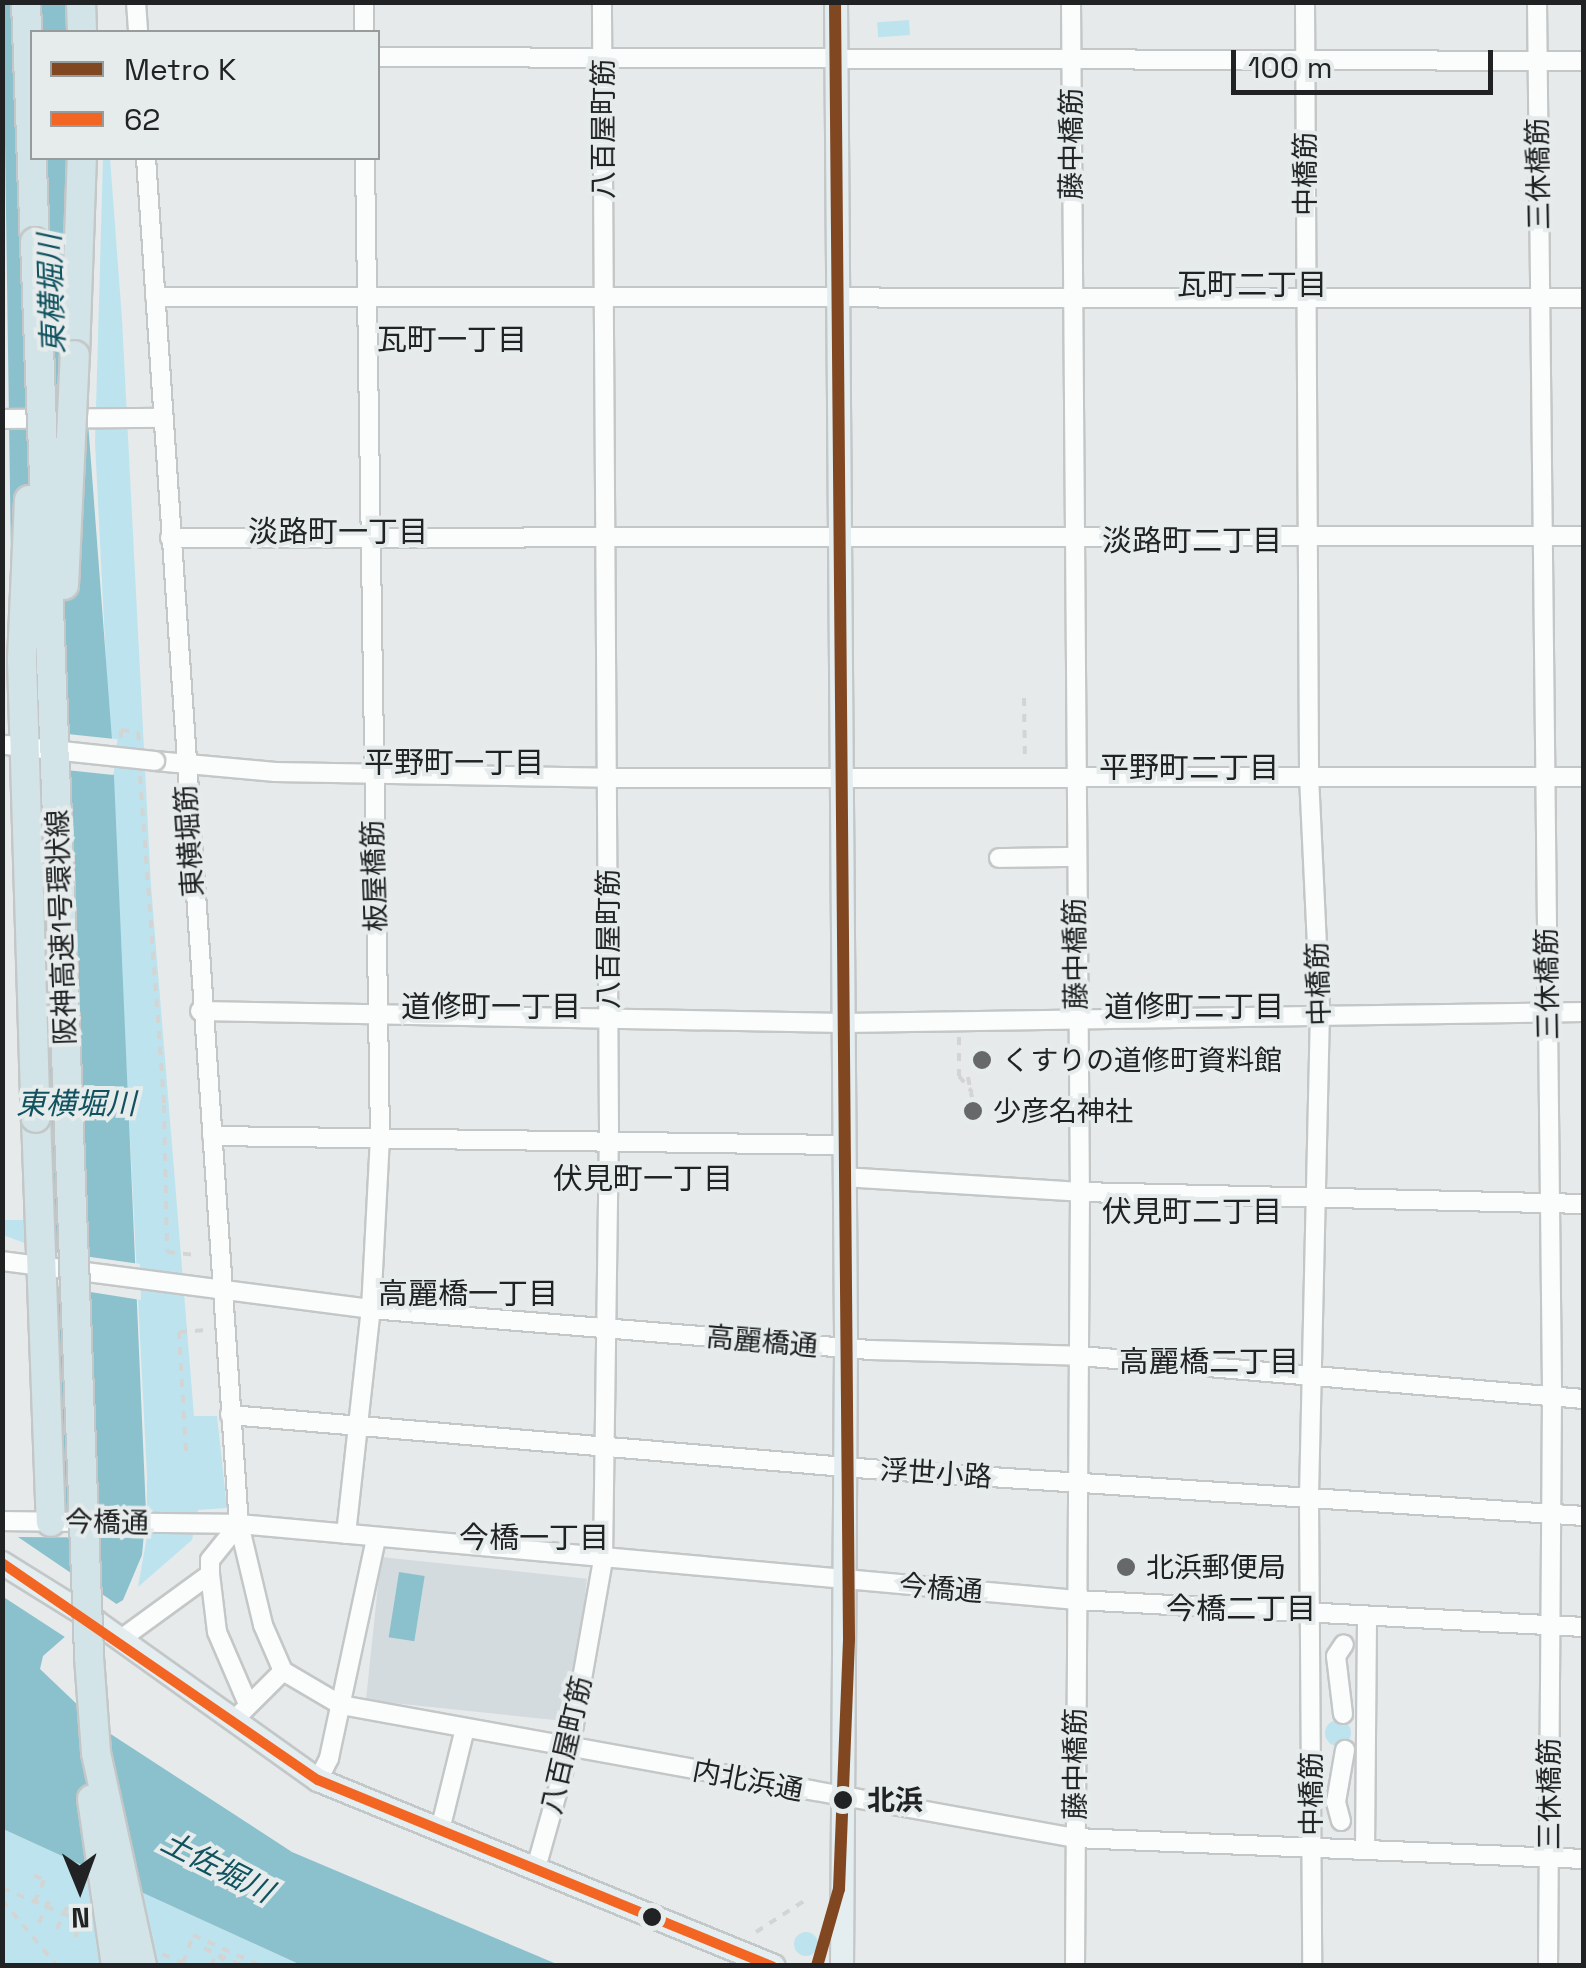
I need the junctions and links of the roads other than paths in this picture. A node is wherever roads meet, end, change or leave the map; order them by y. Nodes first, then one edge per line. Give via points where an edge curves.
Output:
1 (26, 2) edge
2 (39, 2) edge
3 (81, 2) edge
4 (136, 2) edge
5 (364, 2) edge
6 (602, 2) edge
7 (836, 2) edge
8 (1071, 2) edge
9 (1306, 2) edge
10 (1537, 2) edge
11 (38, 30) edge
12 (82, 30) edge
13 (138, 30) edge
14 (364, 30) edge
15 (380, 57) edge
16 (603, 58) junction
17 (836, 59) junction
18 (1072, 60) junction
19 (1584, 61) edge
20 (1305, 62) junction
21 (1536, 62) junction
22 (30, 109) edge
23 (32, 160) edge
24 (36, 160) edge
25 (82, 160) edge
26 (146, 160) edge
27 (366, 160) edge
28 (35, 242) junction
29 (155, 296) junction
30 (1306, 297) junction
31 (1584, 298) edge
32 (604, 299) junction
33 (367, 300) junction
34 (838, 300) junction
35 (1071, 300) junction
36 (1540, 300) junction
37 (38, 353) junction
38 (162, 418) junction
39 (2, 419) edge
40 (1546, 535) junction
41 (1308, 536) junction
42 (1584, 536) edge
43 (607, 537) junction
44 (1073, 537) junction
45 (170, 538) junction
46 (370, 538) junction
47 (840, 538) junction
48 (4, 745) edge
49 (183, 764) junction
50 (370, 774) junction
51 (1074, 776) junction
52 (1309, 776) junction
53 (56, 777) junction
54 (1584, 777) edge
55 (608, 778) junction
56 (841, 778) junction
57 (1544, 778) junction
58 (1074, 857) junction
59 (999, 858) dead end
60 (200, 1011) junction
61 (1320, 1011) junction
62 (1548, 1012) junction
63 (1584, 1012) edge
64 (379, 1014) junction
65 (608, 1015) junction
66 (1076, 1019) junction
67 (844, 1023) junction
68 (212, 1136) junction
69 (380, 1138) junction
70 (609, 1141) junction
71 (844, 1145) junction
72 (844, 1177) junction
73 (1080, 1192) junction
74 (1316, 1194) junction
75 (1548, 1203) junction
76 (1584, 1204) edge
77 (2, 1261) edge
78 (34, 1266) junction
79 (218, 1293) junction
80 (371, 1309) junction
81 (606, 1327) junction
82 (846, 1348) junction
83 (1080, 1356) junction
84 (1311, 1378) junction
85 (1552, 1398) junction
86 (1584, 1399) edge
87 (230, 1415) junction
88 (360, 1425) junction
89 (605, 1443) junction
90 (844, 1466) junction
91 (1080, 1484) junction
92 (1310, 1500) junction
93 (1550, 1515) junction
94 (1584, 1516) edge
95 (10, 1521) edge
96 (51, 1522) junction
97 (239, 1524) junction
98 (346, 1534) junction
99 (376, 1538) junction
100 (603, 1558) junction
101 (2, 1563) edge
102 (210, 1574) junction
103 (843, 1580) junction
104 (1076, 1600) junction
105 (1311, 1614) junction
106 (1367, 1618) junction
107 (1550, 1626) junction
108 (1584, 1628) edge
109 (121, 1639) junction
110 (1344, 1644) dead end
111 (283, 1671) junction
112 (248, 1704) junction
113 (341, 1705) junction
114 (1311, 1714) junction
115 (1344, 1714) junction
116 (232, 1724) junction
117 (465, 1728) junction
118 (1366, 1734) junction
119 (570, 1747) junction
120 (1311, 1750) junction
121 (1344, 1750) junction
122 (96, 1753) junction
123 (318, 1780) junction
124 (843, 1800) junction
125 (1342, 1820) dead end
126 (440, 1830) junction
127 (1075, 1838) junction
128 (1311, 1847) junction
129 (1364, 1850) junction
130 (1549, 1858) junction
131 (1584, 1859) edge
132 (536, 1868) junction
133 (116, 1966) edge
134 (142, 1966) edge
135 (773, 1966) edge
136 (842, 1966) edge
137 (1075, 1966) edge
138 (1312, 1966) edge
139 (1548, 1966) edge

1 - 22 highway, 阪神高速1号環状線
2 - 11 highway
3 - 12 highway
4 - 13 street
5 - 14 street
6 - 16 street, 八百屋町筋
7 - 17 main road
8 - 18 street, 藤中橋筋
9 - 20 street, 中橋筋
10 - 21 street, 三休橋筋
15 - 16 street
16 - 17 street
16 - 32 street, 八百屋町筋
17 - 18 street
17 - 34 main road
18 - 20 street
18 - 35 street, 藤中橋筋
19 - 21 street
20 - 21 street
20 - 30 street, 中橋筋
21 - 36 street, 三休橋筋
23 - 28 highway, 阪神高速1号環状線
24 - 28 highway
25 - 53 highway, bridge
26 - 29 street, 東横堀筋
27 - 33 street, 板屋橋筋
28 - 37 highway, 阪神高速1号環状線, bridge
29 - 33 street
29 - 38 street, 東横堀筋
30 - 35 street
30 - 36 street
30 - 41 street, 中橋筋
31 - 36 street
32 - 33 street
32 - 34 street
32 - 43 street, 八百屋町筋
33 - 46 street, 板屋橋筋
34 - 35 street
34 - 47 main road
35 - 44 street, 藤中橋筋
36 - 40 street, 三休橋筋
37 - 53 highway, 阪神高速1号環状線, bridge
37 - 78 highway, bridge via 22,658
38 - 39 street, bridge
38 - 45 street, 東横堀筋
40 - 41 street
40 - 42 street
40 - 57 street, 三休橋筋
41 - 44 street
41 - 52 street, 中橋筋
43 - 46 street
43 - 47 street
43 - 55 street, 八百屋町筋
44 - 47 street
44 - 51 street, 藤中橋筋
45 - 46 street
45 - 49 street, 東横堀筋
46 - 50 street, 板屋橋筋
47 - 56 main road
48 - 49 street, bridge
49 - 50 street
49 - 60 street, 東横堀筋
50 - 55 street
50 - 64 street, 板屋橋筋
51 - 52 street
51 - 56 street
51 - 58 street, 藤中橋筋
52 - 57 street
52 - 61 street, 中橋筋
53 - 122 highway, 阪神高速1号環状線, bridge
54 - 57 street
55 - 56 street
55 - 65 street, 八百屋町筋
56 - 67 main road
57 - 62 street, 三休橋筋
58 - 59 street
58 - 66 street, 藤中橋筋
60 - 64 street
60 - 68 street, 東横堀筋
61 - 62 street
61 - 66 street
61 - 74 street, 中橋筋
62 - 63 street
62 - 75 street, 三休橋筋
64 - 65 street
64 - 69 street, 板屋橋筋
65 - 67 street
65 - 70 street, 八百屋町筋
66 - 67 street
66 - 73 street, 藤中橋筋
67 - 71 main road
68 - 69 street
68 - 79 street, 東横堀筋
69 - 70 street
69 - 80 street, 板屋橋筋
70 - 71 street
70 - 81 street, 八百屋町筋
71 - 72 main road
72 - 73 street
72 - 82 main road
73 - 74 street
73 - 83 street, 藤中橋筋
74 - 75 street
74 - 84 street, 中橋筋
75 - 76 street
75 - 85 street, 三休橋筋
77 - 78 street, 高麗橋通
78 - 79 street, 高麗橋通
78 - 96 highway
79 - 80 street, 高麗橋通
79 - 87 street, 東横堀筋
80 - 81 street, 高麗橋通
80 - 88 street, 板屋橋筋
81 - 82 street, 高麗橋通
81 - 89 street, 八百屋町筋
82 - 83 street, 高麗橋通
82 - 90 main road
83 - 84 street, 高麗橋通
83 - 91 street, 藤中橋筋
84 - 85 street, 高麗橋通
84 - 92 street, 中橋筋
85 - 86 street, 高麗橋通
85 - 93 street, 三休橋筋
87 - 88 street, 浮世小路
87 - 97 street, 東横堀筋
88 - 89 street, 浮世小路
88 - 98 street, 板屋橋筋
89 - 90 street, 浮世小路
89 - 100 street, 八百屋町筋
90 - 91 street, 浮世小路
90 - 103 main road
91 - 92 street, 浮世小路
91 - 104 street, 藤中橋筋
92 - 93 street, 浮世小路
92 - 105 street, 中橋筋
93 - 94 street, 浮世小路
93 - 107 street, 三休橋筋
95 - 96 street, 今橋通
96 - 97 street, 今橋通
97 - 98 street, 今橋通
97 - 102 street via 210,1560
97 - 111 street, 東横堀筋 via 264,1625
98 - 99 street, 今橋通
99 - 100 street, 今橋通
99 - 113 street
100 - 103 street, 今橋通
100 - 119 street, 八百屋町筋
101 - 109 main road
102 - 109 street
102 - 112 street via 217,1632
103 - 104 street, 今橋通
103 - 124 main road
104 - 105 street, 今橋通
104 - 127 street, 藤中橋筋
105 - 106 street, 今橋通
105 - 114 street, 中橋筋
106 - 107 street, 今橋通
106 - 118 street
107 - 108 street, 今橋通
107 - 130 street, 三休橋筋
109 - 116 main road
110 - 115 street via 1336,1656
111 - 112 street
111 - 113 street, 内北浜通
112 - 116 street
113 - 117 street, 内北浜通
113 - 123 street
114 - 115 street
114 - 120 street, 中橋筋
115 - 118 street
116 - 123 main road
117 - 119 street, 内北浜通
117 - 126 street
118 - 121 street
118 - 129 street
119 - 124 street, 内北浜通
119 - 132 street, 八百屋町筋
120 - 121 street
120 - 128 street, 中橋筋
121 - 125 street via 1336,1802
122 - 133 highway, bridge via 92,1802
122 - 134 highway, 阪神高速1号環状線, bridge
123 - 126 main road
124 - 127 street, 内北浜通
124 - 136 main road
126 - 132 main road
127 - 128 street, 内北浜通
127 - 137 street, 藤中橋筋
128 - 129 street, 内北浜通
128 - 138 street, 中橋筋
129 - 130 street, 内北浜通
130 - 131 street, 内北浜通
130 - 139 street, 三休橋筋
132 - 135 main road

